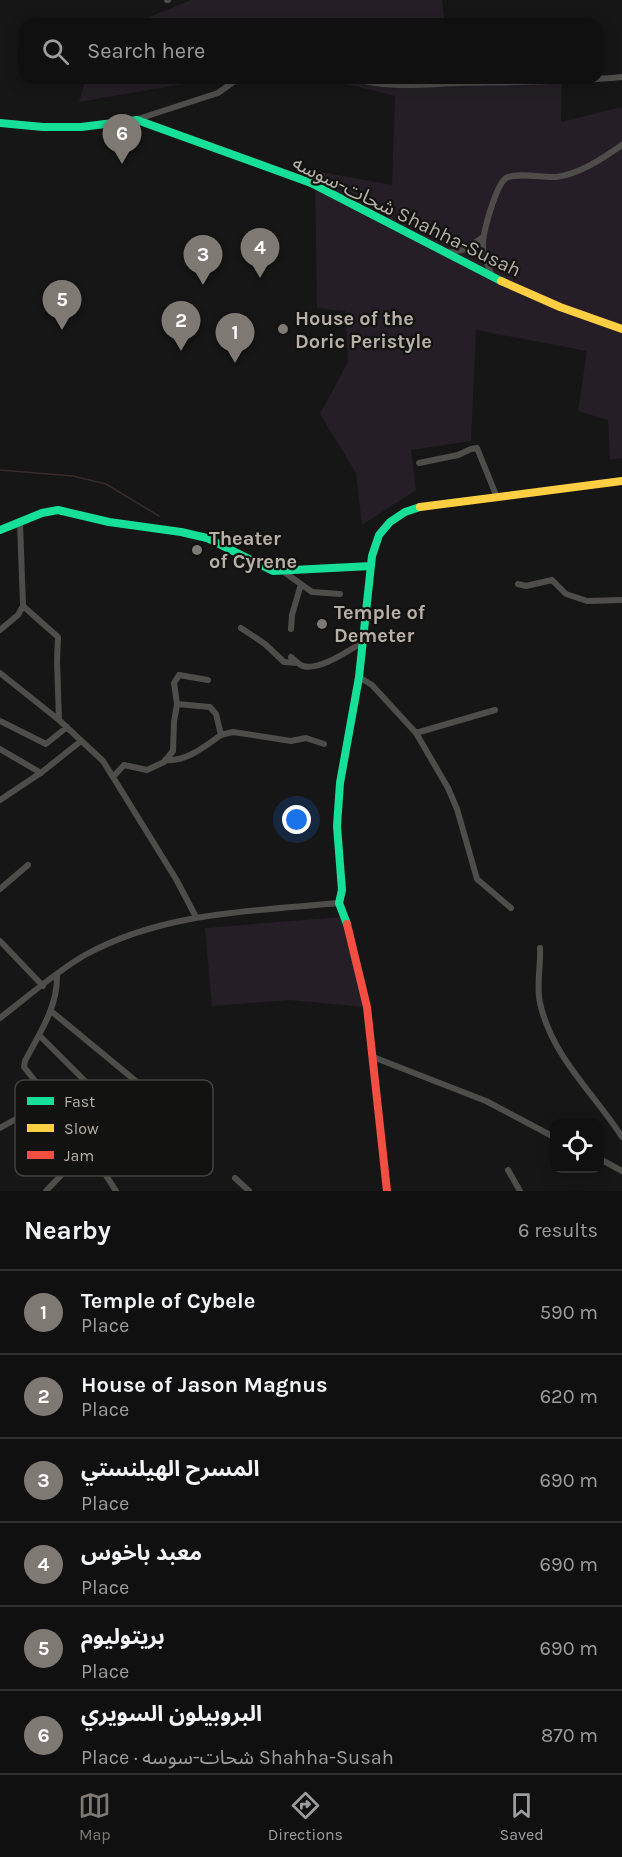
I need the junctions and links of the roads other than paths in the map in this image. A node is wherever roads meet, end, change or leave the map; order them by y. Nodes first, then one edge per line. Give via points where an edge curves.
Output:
1 (622, 77) edge
2 (604, 79) edge
3 (231, 84) edge
4 (384, 84) edge
5 (433, 84) edge
6 (137, 120) junction
7 (0, 123) edge
8 (622, 145) edge
9 (483, 237) junction
10 (446, 253) junction
11 (493, 278) junction
12 (622, 329) edge
13 (419, 463) dead end
14 (622, 481) edge
15 (496, 495) junction
16 (20, 523) junction
17 (0, 530) edge
18 (371, 566) junction
19 (284, 572) junction
20 (301, 584) junction
21 (518, 584) dead end
22 (340, 594) dead end
23 (622, 600) edge
24 (23, 606) junction
25 (241, 628) dead end
26 (291, 629) dead end
27 (0, 630) edge
28 (363, 642) junction
29 (291, 657) dead end
30 (299, 664) junction
31 (0, 673) edge
32 (359, 677) junction
33 (208, 680) dead end
34 (177, 704) junction
35 (495, 710) dead end
36 (59, 720) junction
37 (0, 721) edge
38 (67, 727) junction
39 (416, 733) junction
40 (220, 735) junction
41 (81, 741) junction
42 (324, 744) dead end
43 (0, 749) edge
44 (165, 760) junction
45 (41, 772) junction
46 (113, 777) junction
47 (0, 800) edge
48 (28, 865) dead end
49 (0, 889) edge
50 (339, 903) junction
51 (511, 908) dead end
52 (196, 917) junction
53 (0, 941) edge
54 (540, 948) dead end
55 (57, 975) junction
56 (43, 986) junction
57 (51, 1011) junction
58 (0, 1018) edge
59 (39, 1035) junction
60 (373, 1057) junction
61 (34, 1080) edge
62 (84, 1080) edge
63 (135, 1080) edge
64 (15, 1120) edge
65 (0, 1128) edge
66 (550, 1134) edge
67 (622, 1137) edge
68 (604, 1161) edge
69 (508, 1170) dead end
70 (622, 1171) edge
71 (60, 1176) edge
72 (106, 1176) edge
73 (235, 1178) dead end
74 (46, 1191) edge
75 (116, 1191) edge
76 (249, 1191) edge
77 (387, 1191) edge
78 (520, 1191) edge

1 - 2 street
3 - 6 street via 218,93
4 - 5 street
6 - 7 main road, شحات-سوسه Shahha-Susah via 81,127
6 - 10 main road, شحات-سوسه Shahha-Susah via 311,183
8 - 9 street via 568,175 506,178 497,192
9 - 10 street via 466,249
9 - 11 street
10 - 11 main road, شحات-سوسه Shahha-Susah
11 - 12 main road, شحات-سوسه Shahha-Susah
13 - 15 street via 477,448
14 - 15 main road
15 - 18 main road via 425,505 396,516 380,534
16 - 17 main road
16 - 19 main road via 50,511 73,512 109,522 181,532 218,542 258,565
16 - 24 street
18 - 19 main road
18 - 28 main road
19 - 20 street
20 - 22 street via 312,592
20 - 26 street
21 - 23 street via 552,580 566,594 587,601
24 - 27 street
24 - 36 street via 58,638
25 - 30 street via 284,662
28 - 30 street via 315,667
28 - 32 main road
29 - 30 street
31 - 36 street
32 - 39 street via 372,685
32 - 50 main road via 338,804 342,890
33 - 34 street via 179,675 174,683
34 - 40 street via 210,707 216,714
34 - 44 street via 172,751
35 - 39 street
36 - 38 street
37 - 38 street via 46,744
38 - 41 street
39 - 51 street via 457,809 477,879
40 - 42 street via 233,732 291,741 306,738
40 - 44 street via 176,761
41 - 45 street
41 - 46 street via 103,761
43 - 45 street
44 - 46 street via 147,770 124,765
45 - 47 street
46 - 52 street
48 - 49 street
50 - 52 street
50 - 60 main road via 367,1007
52 - 55 street via 116,941
53 - 56 street
54 - 67 street via 540,1001 547,1026 564,1059
55 - 56 street
55 - 57 street via 58,992
56 - 58 street
57 - 59 street
57 - 63 street
59 - 61 street via 24,1067
59 - 62 street
60 - 66 street via 486,1101
60 - 77 main road
64 - 65 street
68 - 70 street
69 - 78 street
71 - 74 street
72 - 75 street
73 - 76 street

